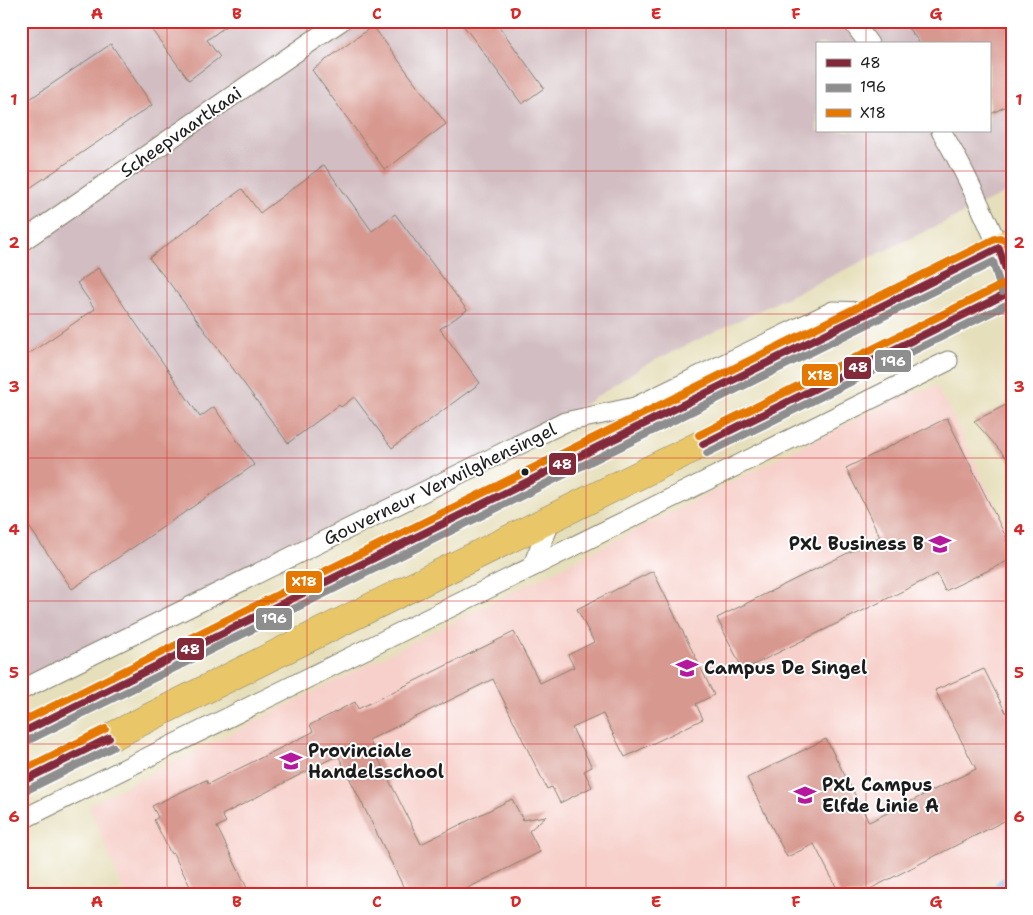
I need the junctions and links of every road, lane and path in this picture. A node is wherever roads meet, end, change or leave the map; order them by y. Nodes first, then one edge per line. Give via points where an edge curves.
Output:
1 (341, 21) edge
2 (852, 21) edge
3 (868, 42) edge
4 (942, 132) edge
5 (21, 242) edge
6 (1005, 244) edge
7 (1012, 290) edge
8 (867, 312) junction
9 (948, 361) dead end
10 (552, 518) junction
11 (532, 567) junction
12 (21, 690) edge
13 (21, 734) edge
14 (21, 782) edge
15 (21, 820) edge

1 - 5 street, Scheepvaartkaai
2 - 3 street
4 - 6 street
6 - 7 highway
6 - 8 highway, Gouverneur Verwilghensingel
7 - 10 highway
8 - 12 street, Gouverneur Verwilghensingel via 833,310 635,407 565,422
8 - 13 highway, Gouverneur Verwilghensingel
9 - 11 street
10 - 11 street
10 - 14 highway
11 - 15 street

